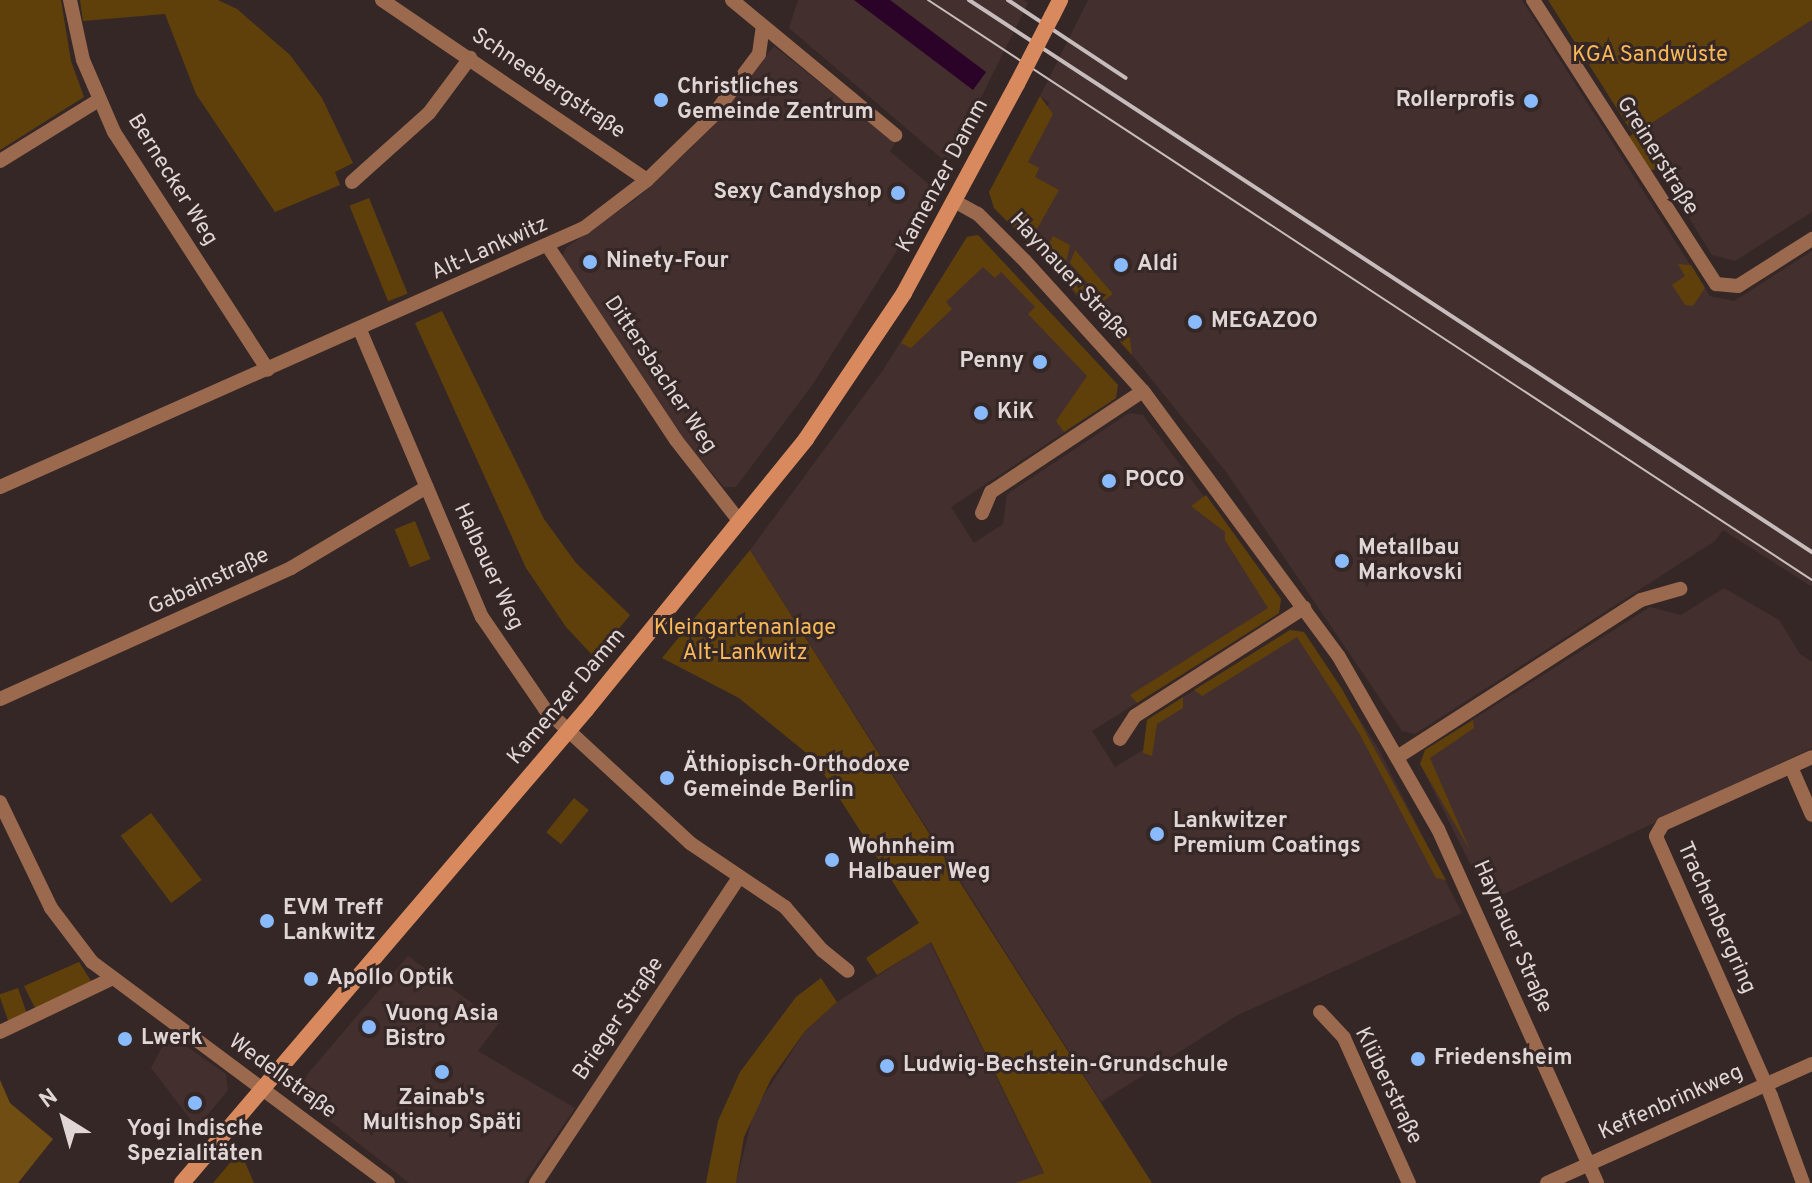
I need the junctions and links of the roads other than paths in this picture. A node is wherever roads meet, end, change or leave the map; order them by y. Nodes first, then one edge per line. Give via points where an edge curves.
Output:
1 (70, 0) edge
2 (382, 0) edge
3 (732, 0) edge
4 (1060, 0) edge
5 (1533, 0) edge
6 (763, 26) junction
7 (470, 58) junction
8 (97, 101) junction
9 (895, 135) dead end
10 (0, 161) edge
11 (647, 180) junction
12 (352, 182) dead end
13 (956, 202) junction
14 (1812, 239) edge
15 (549, 248) junction
16 (360, 330) junction
17 (268, 370) junction
18 (1143, 391) junction
19 (0, 487) edge
20 (427, 487) junction
21 (982, 513) dead end
22 (740, 522) junction
23 (1680, 589) dead end
24 (1304, 608) junction
25 (0, 699) edge
26 (567, 732) junction
27 (1120, 739) dead end
28 (1399, 756) junction
29 (1812, 757) edge
30 (1791, 767) junction
31 (0, 802) edge
32 (1812, 815) edge
33 (738, 879) junction
34 (848, 971) dead end
35 (111, 979) junction
36 (1320, 1012) dead end
37 (0, 1032) edge
38 (1812, 1064) edge
39 (1766, 1085) junction
40 (262, 1088) junction
41 (1590, 1164) junction
42 (182, 1183) edge
43 (388, 1183) edge
44 (536, 1183) edge
45 (1409, 1183) edge
46 (1547, 1183) edge
47 (1597, 1183) edge
48 (1803, 1183) edge

1 - 8 street, Bernecker Weg
2 - 7 street, Schneebergstraße
3 - 6 street
4 - 13 main road, Kamenzer Damm, bridge
5 - 14 street, Greinerstraße via 1700,266 1724,288 1738,286
6 - 9 street
6 - 11 street, Alt-Lankwitz via 759,54 728,98
7 - 11 street, Schneebergstraße
7 - 12 street via 429,113
8 - 10 street
8 - 17 street, Bernecker Weg
11 - 15 street, Alt-Lankwitz via 606,214
13 - 18 street, Haynauer Straße via 1004,239
13 - 22 main road, Kamenzer Damm via 853,372
15 - 16 street, Alt-Lankwitz
15 - 22 street, Dittersbacher Weg via 676,440
16 - 17 street, Alt-Lankwitz
16 - 20 street, Halbauer Weg
17 - 19 street, Alt-Lankwitz
18 - 21 street via 991,492
18 - 24 street, Haynauer Straße
20 - 25 street, Gabainstraße via 291,568
20 - 26 street, Halbauer Weg via 490,630
22 - 26 main road, Kamenzer Damm
23 - 28 street via 1641,600
24 - 27 street via 1135,716
24 - 28 street, Haynauer Straße
26 - 33 street, Halbauer Weg
26 - 40 main road, Kamenzer Damm
28 - 41 street, Haynauer Straße via 1455,864
29 - 30 street, Trachenbergring
30 - 32 street
30 - 39 street, Trachenbergring via 1656,831
31 - 35 street, Wedellstraße via 51,908
33 - 34 street, Halbauer Weg via 785,907
33 - 44 street, Brieger Straße
35 - 37 street
35 - 40 street, Wedellstraße
36 - 45 street, Klüberstraße via 1344,1038
38 - 39 street, Keffenbrinkweg
39 - 41 street, Keffenbrinkweg
39 - 48 street, Trachenbergring
40 - 42 main road, Kamenzer Damm
40 - 43 street, Wedellstraße
41 - 46 street, Keffenbrinkweg
41 - 47 street, Haynauer Straße

